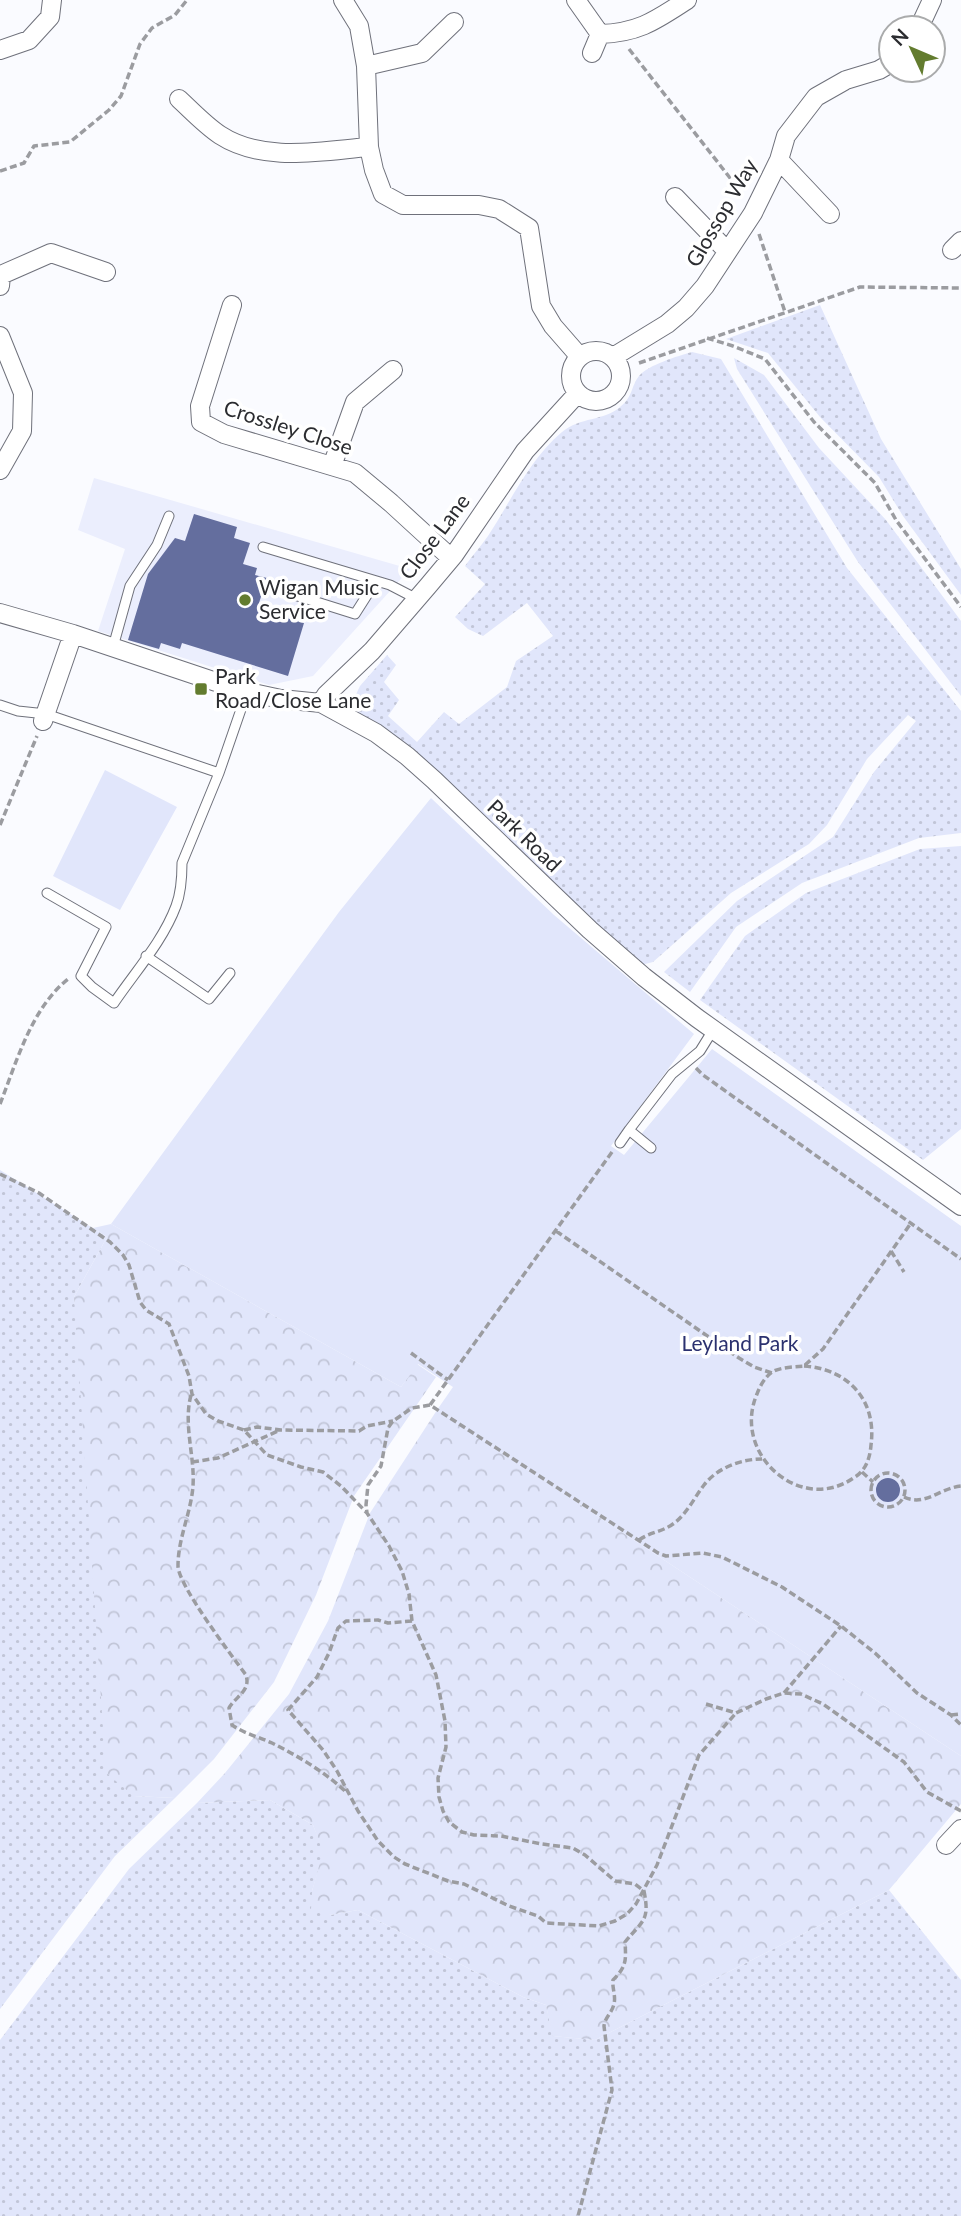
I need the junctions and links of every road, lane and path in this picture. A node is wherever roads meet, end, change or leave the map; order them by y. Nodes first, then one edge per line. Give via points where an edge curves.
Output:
1 (52, 0) edge
2 (187, 0) edge
3 (343, 0) edge
4 (576, 0) edge
5 (687, 0) edge
6 (454, 22) dead end
7 (608, 33) junction
8 (0, 50) edge
9 (592, 53) dead end
10 (366, 66) junction
11 (877, 71) edge
12 (179, 99) dead end
13 (369, 147) junction
14 (779, 160) junction
15 (0, 171) edge
16 (675, 197) dead end
17 (753, 213) junction
18 (830, 214) dead end
19 (727, 251) junction
20 (106, 272) dead end
21 (0, 278) edge
22 (961, 288) edge
23 (232, 305) dead end
24 (785, 312) junction
25 (0, 336) edge
26 (707, 338) junction
27 (580, 357) junction
28 (617, 363) junction
29 (393, 370) dead end
30 (578, 394) junction
31 (332, 466) junction
32 (0, 470) edge
33 (169, 516) dead end
34 (263, 547) dead end
35 (451, 558) junction
36 (376, 581) junction
37 (288, 593) dead end
38 (417, 599) junction
39 (961, 607) edge
40 (0, 613) edge
41 (73, 634) junction
42 (113, 647) junction
43 (247, 692) junction
44 (321, 703) junction
45 (0, 705) edge
46 (45, 718) junction
47 (219, 773) junction
48 (0, 825) edge
49 (47, 893) dead end
50 (146, 956) junction
51 (230, 973) dead end
52 (81, 976) junction
53 (713, 1030) junction
54 (689, 1060) junction
55 (0, 1104) edge
56 (629, 1130) junction
57 (620, 1143) joint
58 (651, 1148) dead end
59 (0, 1174) edge
60 (961, 1206) edge
61 (911, 1223) junction
62 (556, 1231) junction
63 (891, 1251) junction
64 (961, 1259) edge
65 (904, 1272) dead end
66 (411, 1353) dead end
67 (804, 1366) junction
68 (772, 1373) junction
69 (448, 1380) junction
70 (192, 1394) junction
71 (430, 1405) junction
72 (393, 1421) junction
73 (244, 1430) junction
74 (281, 1430) junction
75 (256, 1442) junction
76 (762, 1459) junction
77 (192, 1462) junction
78 (862, 1472) junction
79 (873, 1482) junction
80 (961, 1486) edge
81 (904, 1497) junction
82 (367, 1513) junction
83 (639, 1540) junction
84 (412, 1621) junction
85 (841, 1626) junction
86 (784, 1693) junction
87 (706, 1704) dead end
88 (736, 1713) junction
89 (961, 1714) edge
90 (951, 1715) junction
91 (961, 1725) edge
92 (350, 1796) junction
93 (961, 1811) edge
94 (961, 1829) edge
95 (946, 1845) dead end
96 (644, 1891) junction
97 (578, 2216) edge

1 - 8 street via 50,17 29,40
2 - 15 path via 140,44 121,96 109,110 70,142 34,146 24,163
3 - 10 street via 359,26
4 - 7 street
5 - 7 street via 646,26
6 - 10 street via 422,53
7 - 9 street
7 - 17 path via 734,183
10 - 13 street
11 - 14 street, Glossop Way via 846,80 816,97 786,136
12 - 13 street via 220,135 246,148 291,153
13 - 27 street via 383,194 403,205 479,205 499,209 529,228 541,306
14 - 17 street, Glossop Way
14 - 18 street
16 - 19 street via 689,224
17 - 19 street, Glossop Way
17 - 24 path
19 - 28 street, Glossop Way via 686,308
20 - 21 street via 51,253
22 - 24 path via 860,287
23 - 31 street, Crossley Close via 200,406 201,422 224,434
24 - 26 path
25 - 32 street via 23,393 22,431
26 - 28 path
26 - 39 path via 765,359 814,422 875,483 896,520
27 - 28 street via 600,351
27 - 30 street via 571,371
28 - 30 street via 620,386 609,399 592,401
29 - 31 street via 355,402
30 - 35 street, Close Lane via 524,451
31 - 35 street, Crossley Close via 355,473
33 - 42 lane via 157,545 130,586
34 - 36 lane
35 - 38 street, Close Lane
36 - 37 lane via 355,614
36 - 38 lane
38 - 44 street, Close Lane
40 - 41 street, Park Road
41 - 42 street, Park Road
41 - 46 street
42 - 43 street, Park Road
43 - 44 street, Park Road
43 - 47 lane
44 - 53 street, Park Road via 407,756 590,930
45 - 46 lane
46 - 47 lane
46 - 48 path
47 - 50 lane via 182,863 177,905
49 - 52 lane via 106,928
50 - 51 lane via 209,999
50 - 52 lane via 114,1003
52 - 55 path via 67,979 40,1013
53 - 54 lane
53 - 60 street, Park Road
54 - 56 lane
54 - 61 path
56 - 57 lane
56 - 58 lane
57 - 62 path
59 - 70 path via 39,1192 123,1255 140,1302 169,1324
61 - 63 path
61 - 64 path
62 - 68 path via 739,1358
62 - 69 path
63 - 65 path
63 - 67 path via 822,1349
66 - 69 path
67 - 68 path
67 - 78 path via 846,1380 866,1403 872,1435
68 - 76 path via 755,1397 752,1414 752,1434
69 - 71 path
70 - 73 path via 206,1415
70 - 77 path via 188,1430
71 - 72 path via 412,1408
71 - 83 path
72 - 74 path via 359,1431
72 - 82 path via 385,1437 381,1466 368,1485
73 - 74 path
73 - 75 path
74 - 75 path
75 - 77 path via 218,1458
75 - 82 path via 277,1460 323,1472
76 - 78 path via 783,1479 807,1487 839,1485
76 - 83 path via 717,1472 671,1526
77 - 92 path via 193,1488 178,1570 248,1680 229,1708 232,1725 332,1779
78 - 79 path
79 - 81 path via 881,1475 893,1474 902,1480
79 - 81 path via 873,1498 881,1506 897,1505
80 - 81 path via 922,1501
82 - 84 path via 402,1571
83 - 85 path via 666,1556 704,1553 722,1557 782,1587
84 - 92 path via 346,1621 338,1628 317,1677 288,1710 323,1750
84 - 96 path via 442,1700 446,1747 438,1778 439,1797 449,1822 474,1835 573,1848 615,1881 635,1884
85 - 86 path
85 - 90 path via 917,1693
86 - 88 path
86 - 93 path via 801,1694 823,1704 904,1762 927,1792
87 - 88 path
88 - 96 path via 699,1755
89 - 90 path
90 - 91 path
92 - 96 path via 378,1841 394,1857 546,1923 599,1926 615,1922
94 - 95 street
96 - 97 path via 645,1919 625,1941 626,1960 613,1979 615,2000 604,2026 612,2090

